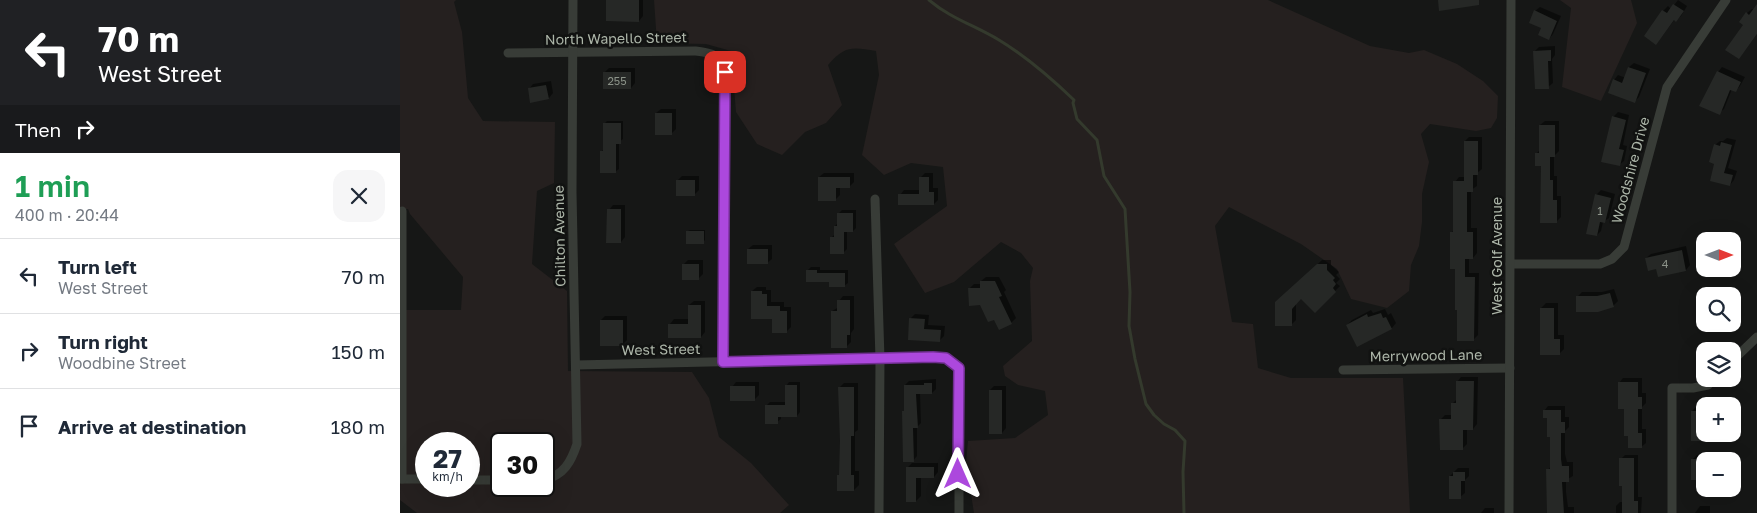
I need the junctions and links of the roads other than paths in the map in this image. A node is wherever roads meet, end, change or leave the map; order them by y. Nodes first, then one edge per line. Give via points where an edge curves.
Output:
1 (573, 0) edge
2 (1511, 0) edge
3 (1726, 0) edge
4 (573, 52) junction
5 (508, 53) dead end
6 (875, 199) dead end
7 (402, 211) dead end
8 (1510, 264) junction
9 (1757, 337) edge
10 (1741, 352) edge
11 (880, 358) junction
12 (723, 362) junction
13 (576, 365) junction
14 (1510, 368) junction
15 (1343, 370) dead end
16 (1698, 387) edge
17 (555, 476) edge
18 (401, 479) edge
19 (415, 479) edge
20 (879, 513) edge
21 (959, 513) edge
22 (1509, 513) edge
23 (1672, 513) edge

1 - 4 street, Chilton Avenue
2 - 8 street, West Golf Avenue
3 - 8 street, Woodshire Drive via 1667,87 1624,247 1612,259 1600,264
4 - 5 street, North Wapello Street
4 - 12 street, North Wapello Street via 695,51 712,54 722,62 725,72
4 - 13 street, Chilton Avenue
6 - 11 street
7 - 18 street
8 - 14 street, West Golf Avenue
9 - 10 street
11 - 12 street, West Street
11 - 20 street
11 - 21 street, West Street via 946,358 959,368
12 - 13 street, West Street
13 - 17 street, Chilton Avenue via 577,444 566,468
14 - 15 street, Merrywood Lane
14 - 22 street, West Golf Avenue
16 - 23 street via 1672,388
18 - 19 street

